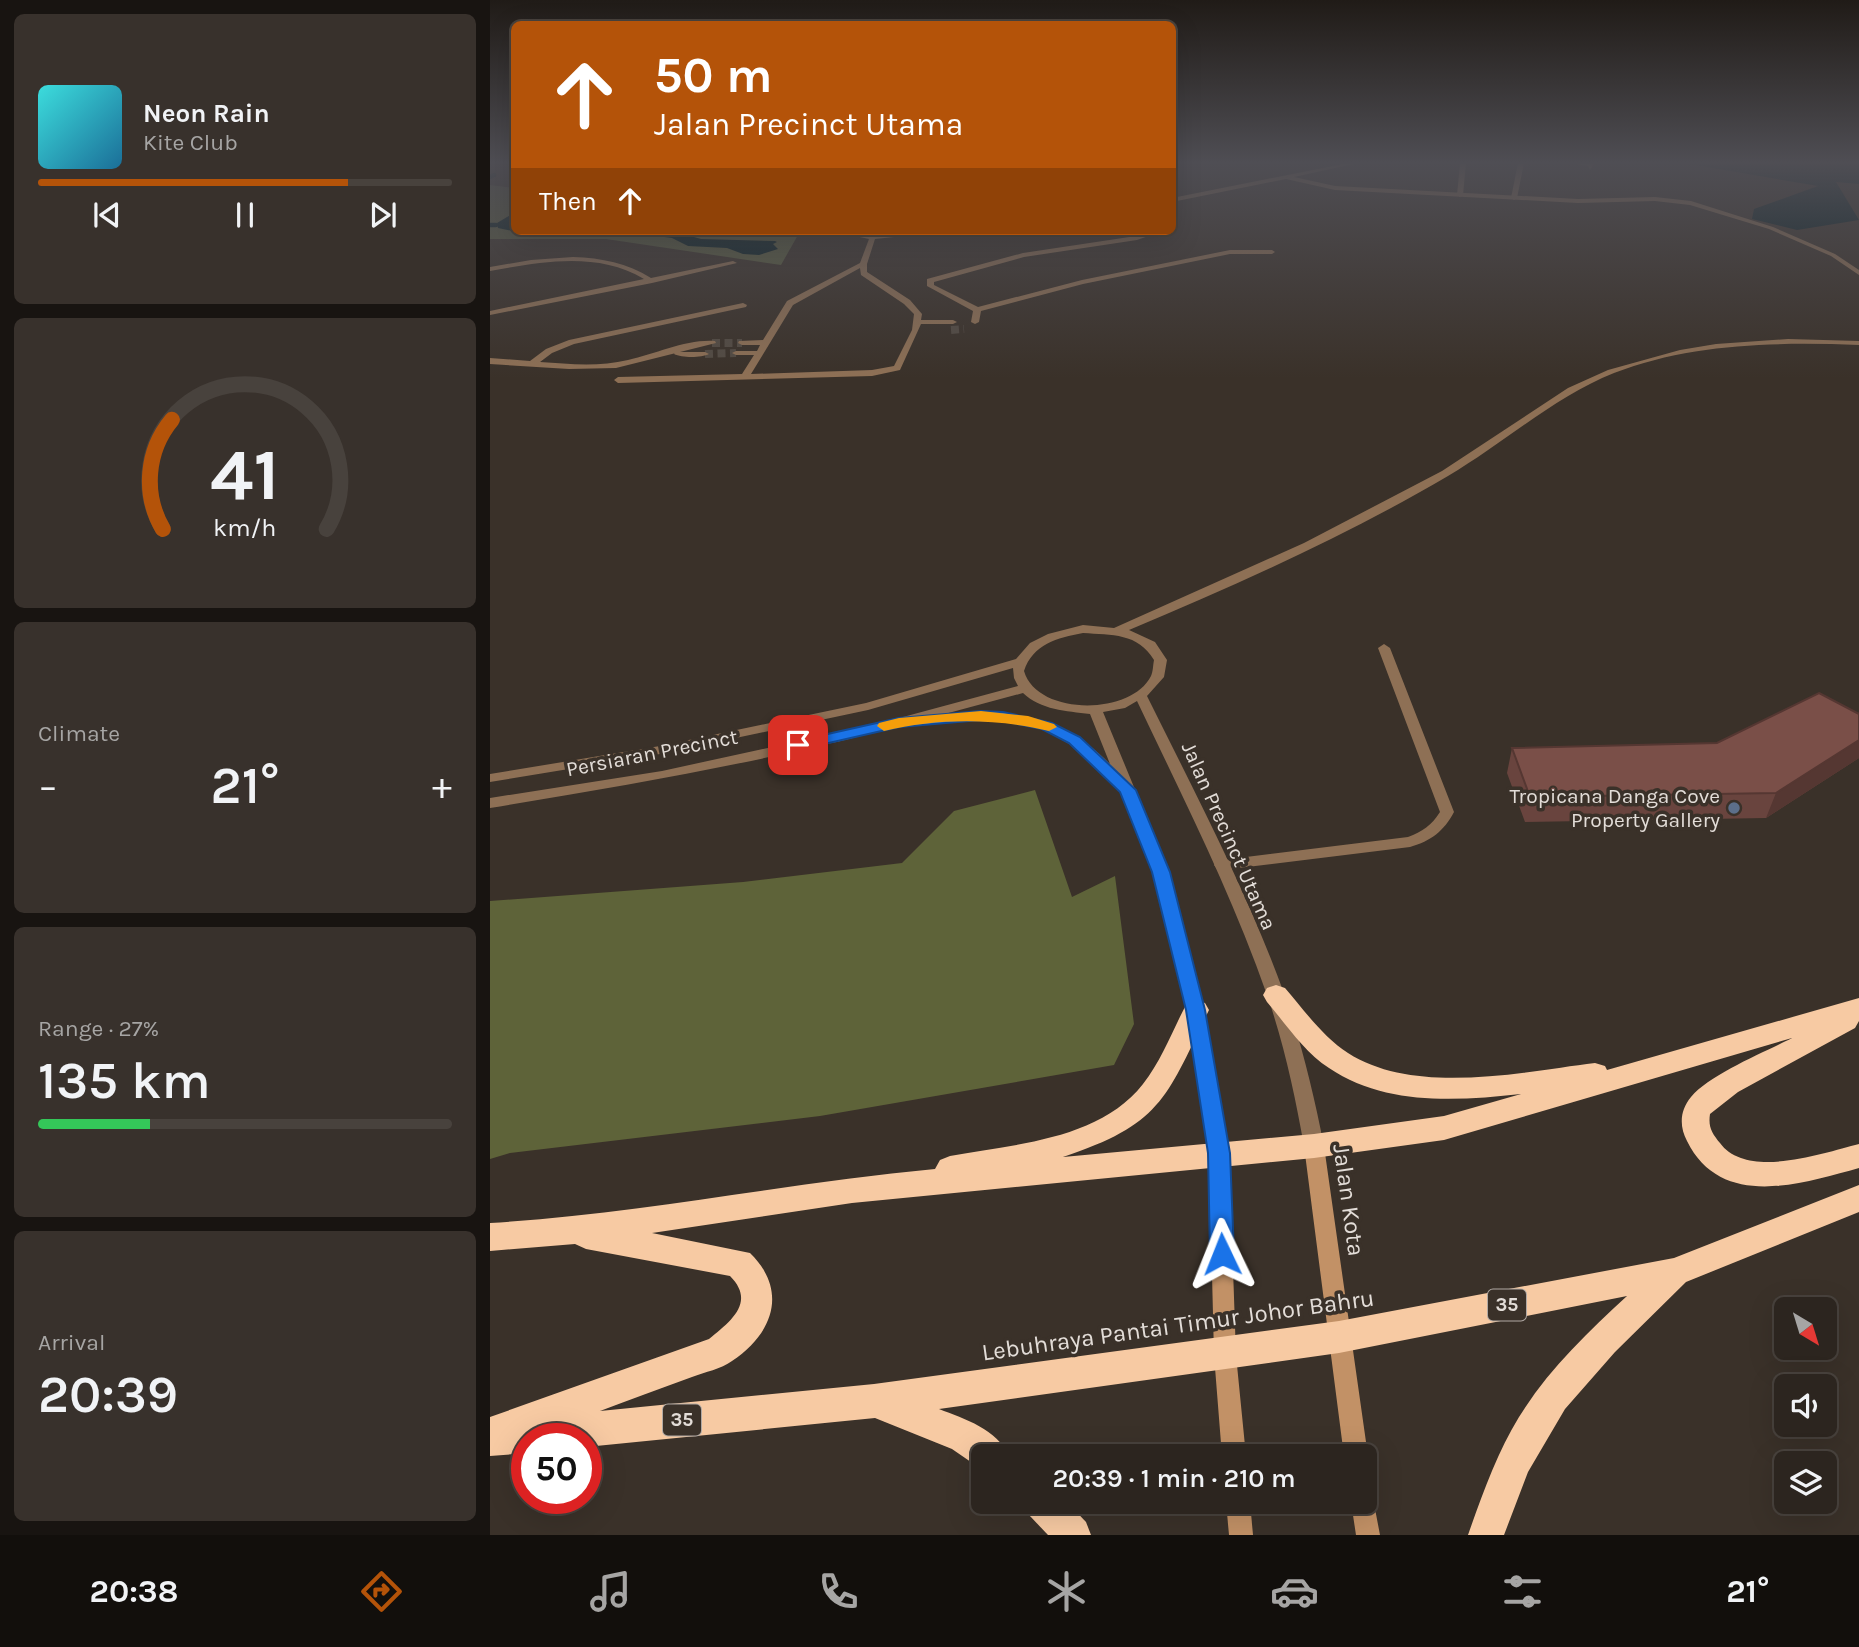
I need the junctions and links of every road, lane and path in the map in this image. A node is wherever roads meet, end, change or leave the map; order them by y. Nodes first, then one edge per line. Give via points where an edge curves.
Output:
1 (858, 235) edge
2 (883, 235) edge
3 (1144, 235) edge
4 (1786, 235) edge
5 (873, 237) junction
6 (1272, 252) dead end
7 (733, 263) dead end
8 (863, 264) junction
9 (490, 269) edge
10 (1859, 274) edge
11 (652, 281) junction
12 (743, 305) dead end
13 (977, 310) junction
14 (490, 313) edge
15 (970, 324) dead end
16 (917, 326) junction
17 (952, 326) tunnel mouth
18 (764, 342) junction
19 (712, 343) tunnel mouth
20 (742, 343) tunnel mouth
21 (1859, 343) edge
22 (736, 353) tunnel mouth
23 (758, 353) junction
24 (659, 354) junction
25 (705, 354) tunnel mouth
26 (490, 361) edge
27 (533, 363) junction
28 (745, 376) junction
29 (618, 380) dead end
30 (1118, 631) junction
31 (1384, 648) dead end
32 (1020, 662) junction
33 (1025, 688) junction
34 (1141, 696) junction
35 (1095, 709) junction
36 (899, 722) junction
37 (490, 778) edge
38 (1128, 790) junction
39 (490, 803) edge
40 (1222, 865) junction
41 (1276, 996) junction
42 (1859, 1007) edge
43 (1196, 1010) junction
44 (1859, 1014) edge
45 (1646, 1070) junction
46 (1314, 1146) junction
47 (1219, 1153) junction
48 (1859, 1156) edge
49 (852, 1191) junction
50 (1859, 1198) edge
51 (566, 1232) junction
52 (490, 1237) edge
53 (1675, 1272) junction
54 (1339, 1338) junction
55 (1225, 1355) junction
56 (874, 1401) junction
57 (490, 1433) edge
58 (490, 1439) edge
59 (975, 1444) edge
60 (1233, 1444) edge
61 (1354, 1444) edge
62 (1053, 1514) edge
63 (1239, 1514) edge
64 (1365, 1514) edge
65 (1073, 1535) edge
66 (1241, 1535) edge
67 (1368, 1535) edge
68 (1486, 1535) edge

1 - 5 street
2 - 5 street
3 - 13 street via 1023,255 930,281 930,286
4 - 10 street via 1833,255
5 - 8 street
6 - 13 street via 1230,252 1082,282
7 - 11 street
8 - 16 street via 867,276 914,308
8 - 18 street via 790,303
9 - 11 street via 547,260 589,260 634,268
11 - 14 street
12 - 27 street via 572,342
13 - 15 street
16 - 17 street
16 - 28 street via 901,365 892,370
18 - 20 street
18 - 23 street
19 - 24 street
21 - 30 street via 1724,347 1612,372 1579,386 1458,467 1372,514
22 - 23 street
23 - 28 street
24 - 25 street
24 - 27 street via 615,365
26 - 27 street
28 - 29 street
30 - 32 street via 1083,629 1050,637 1036,644
30 - 34 street via 1146,642 1161,658 1159,678
31 - 40 street via 1447,812 1436,830 1410,842
32 - 33 street via 1018,671
32 - 37 street, Persiaran Precinct via 869,706 660,750
33 - 35 street via 1061,707
33 - 36 street, Persiaran Precinct
34 - 35 street
34 - 40 street, Jalan Precinct Utama
35 - 38 street
36 - 38 street via 981,716 1028,720 1086,748
36 - 39 street, Persiaran Precinct via 662,775
38 - 43 street via 1161,872
40 - 41 street, Jalan Precinct Utama
41 - 45 highway via 1340,1062 1379,1081 1425,1089 1457,1088
41 - 46 street, Jalan Kota via 1302,1082
42 - 45 highway
43 - 47 street
43 - 49 highway via 1152,1092 1136,1109 1096,1135
44 - 48 highway via 1724,1087 1698,1109 1695,1120 1703,1145 1714,1157 1746,1174 1765,1176
45 - 46 highway via 1444,1128
46 - 47 highway
46 - 54 main road, Jalan Kota
47 - 49 highway
47 - 55 main road
49 - 51 highway
50 - 53 highway, Lebuhraya Pantai Timur Johor Bahru / 35
51 - 52 highway
51 - 57 highway via 739,1263 751,1272 759,1289 752,1319 719,1351
53 - 54 highway, Lebuhraya Pantai Timur Johor Bahru / 35
53 - 68 highway via 1593,1350 1539,1417 1504,1481
54 - 55 highway, Lebuhraya Pantai Timur Johor Bahru / 35
54 - 61 main road, Jalan Kota
55 - 56 highway, Lebuhraya Pantai Timur Johor Bahru / 35
55 - 60 main road
56 - 58 highway, Lebuhraya Pantai Timur Johor Bahru / 35
56 - 59 highway
62 - 65 highway
63 - 66 main road
64 - 67 main road

